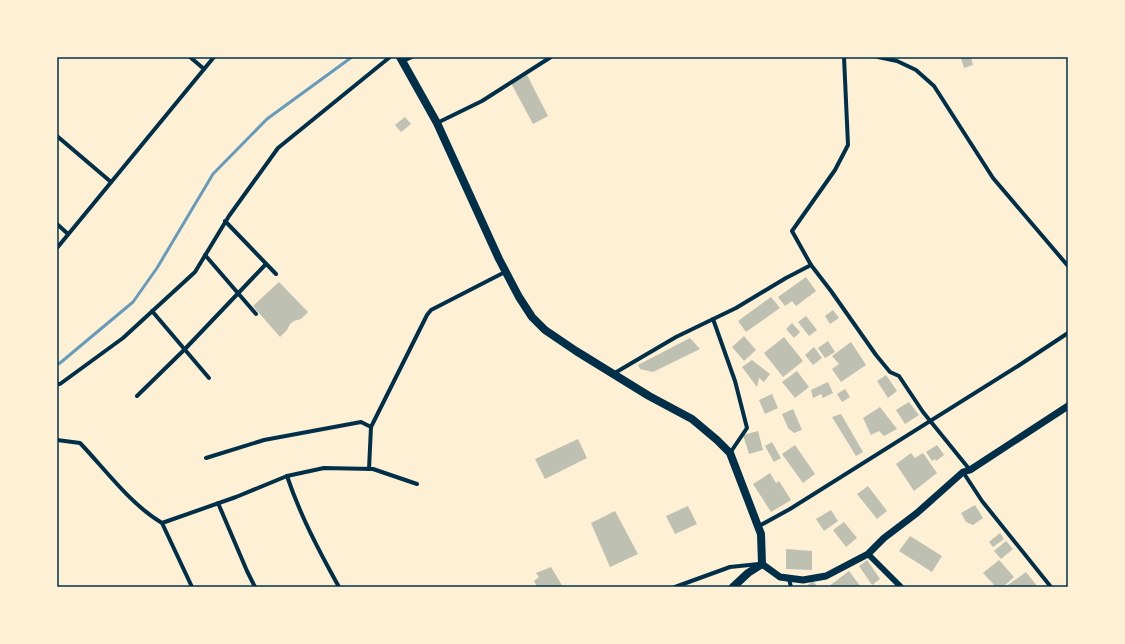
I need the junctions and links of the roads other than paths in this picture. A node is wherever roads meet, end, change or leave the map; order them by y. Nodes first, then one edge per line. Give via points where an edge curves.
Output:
1 (190, 57) edge
2 (214, 57) edge
3 (390, 57) edge
4 (412, 57) edge
5 (551, 57) edge
6 (844, 57) edge
7 (878, 57) edge
8 (401, 59) edge
9 (204, 69) junction
10 (437, 123) junction
11 (57, 136) edge
12 (111, 182) junction
13 (225, 221) junction
14 (57, 224) edge
15 (68, 234) junction
16 (57, 248) edge
17 (205, 255) junction
18 (266, 264) junction
19 (811, 265) junction
20 (1068, 266) edge
21 (505, 272) junction
22 (276, 274) dead end
23 (238, 294) junction
24 (152, 311) junction
25 (256, 314) dead end
26 (713, 319) junction
27 (1068, 333) edge
28 (185, 349) junction
29 (613, 374) junction
30 (209, 378) dead end
31 (57, 384) edge
32 (137, 396) dead end
33 (1068, 406) edge
34 (930, 421) junction
35 (371, 427) junction
36 (57, 440) edge
37 (730, 453) junction
38 (206, 458) dead end
39 (369, 469) junction
40 (966, 471) junction
41 (288, 476) junction
42 (417, 484) dead end
43 (218, 503) junction
44 (162, 523) junction
45 (758, 527) junction
46 (868, 554) junction
47 (762, 564) junction
48 (789, 579) junction
49 (192, 587) edge
50 (255, 587) edge
51 (339, 587) edge
52 (675, 587) edge
53 (733, 587) edge
54 (792, 587) edge
55 (901, 587) edge
56 (1051, 587) edge

1 - 9 street
2 - 9 street
3 - 13 street via 278,148
4 - 8 street
5 - 10 street via 482,102
6 - 19 street via 848,145 835,170 792,231
7 - 20 street via 898,61 916,70 934,86 992,178
8 - 10 highway
9 - 12 street
10 - 21 highway
11 - 12 street
12 - 15 street
13 - 17 street
13 - 18 street
14 - 15 street
15 - 16 street
17 - 23 street
17 - 24 street via 195,272
18 - 22 street
18 - 23 street
19 - 26 street
19 - 34 street via 890,372 899,376
21 - 29 highway via 532,317 545,330
21 - 35 street via 426,314
23 - 25 street
23 - 28 street
24 - 28 street
24 - 31 street via 122,338
26 - 29 street via 676,337
26 - 37 street via 735,381 747,428
27 - 34 street
28 - 30 street
28 - 32 street
29 - 37 highway via 692,419
33 - 40 main road
34 - 40 street
34 - 45 street
35 - 38 street via 361,422 272,438
35 - 39 street
36 - 44 street via 80,443 122,489 150,516
37 - 45 highway
39 - 41 street via 324,468
39 - 42 street
40 - 46 main road
40 - 56 street via 982,501
41 - 43 street
41 - 51 street via 306,524
43 - 44 street
43 - 50 street
44 - 49 street
45 - 47 highway via 761,534
46 - 48 main road via 826,576 803,580
46 - 55 street
47 - 48 main road via 780,577
47 - 52 street via 730,567
47 - 53 highway
48 - 54 street

